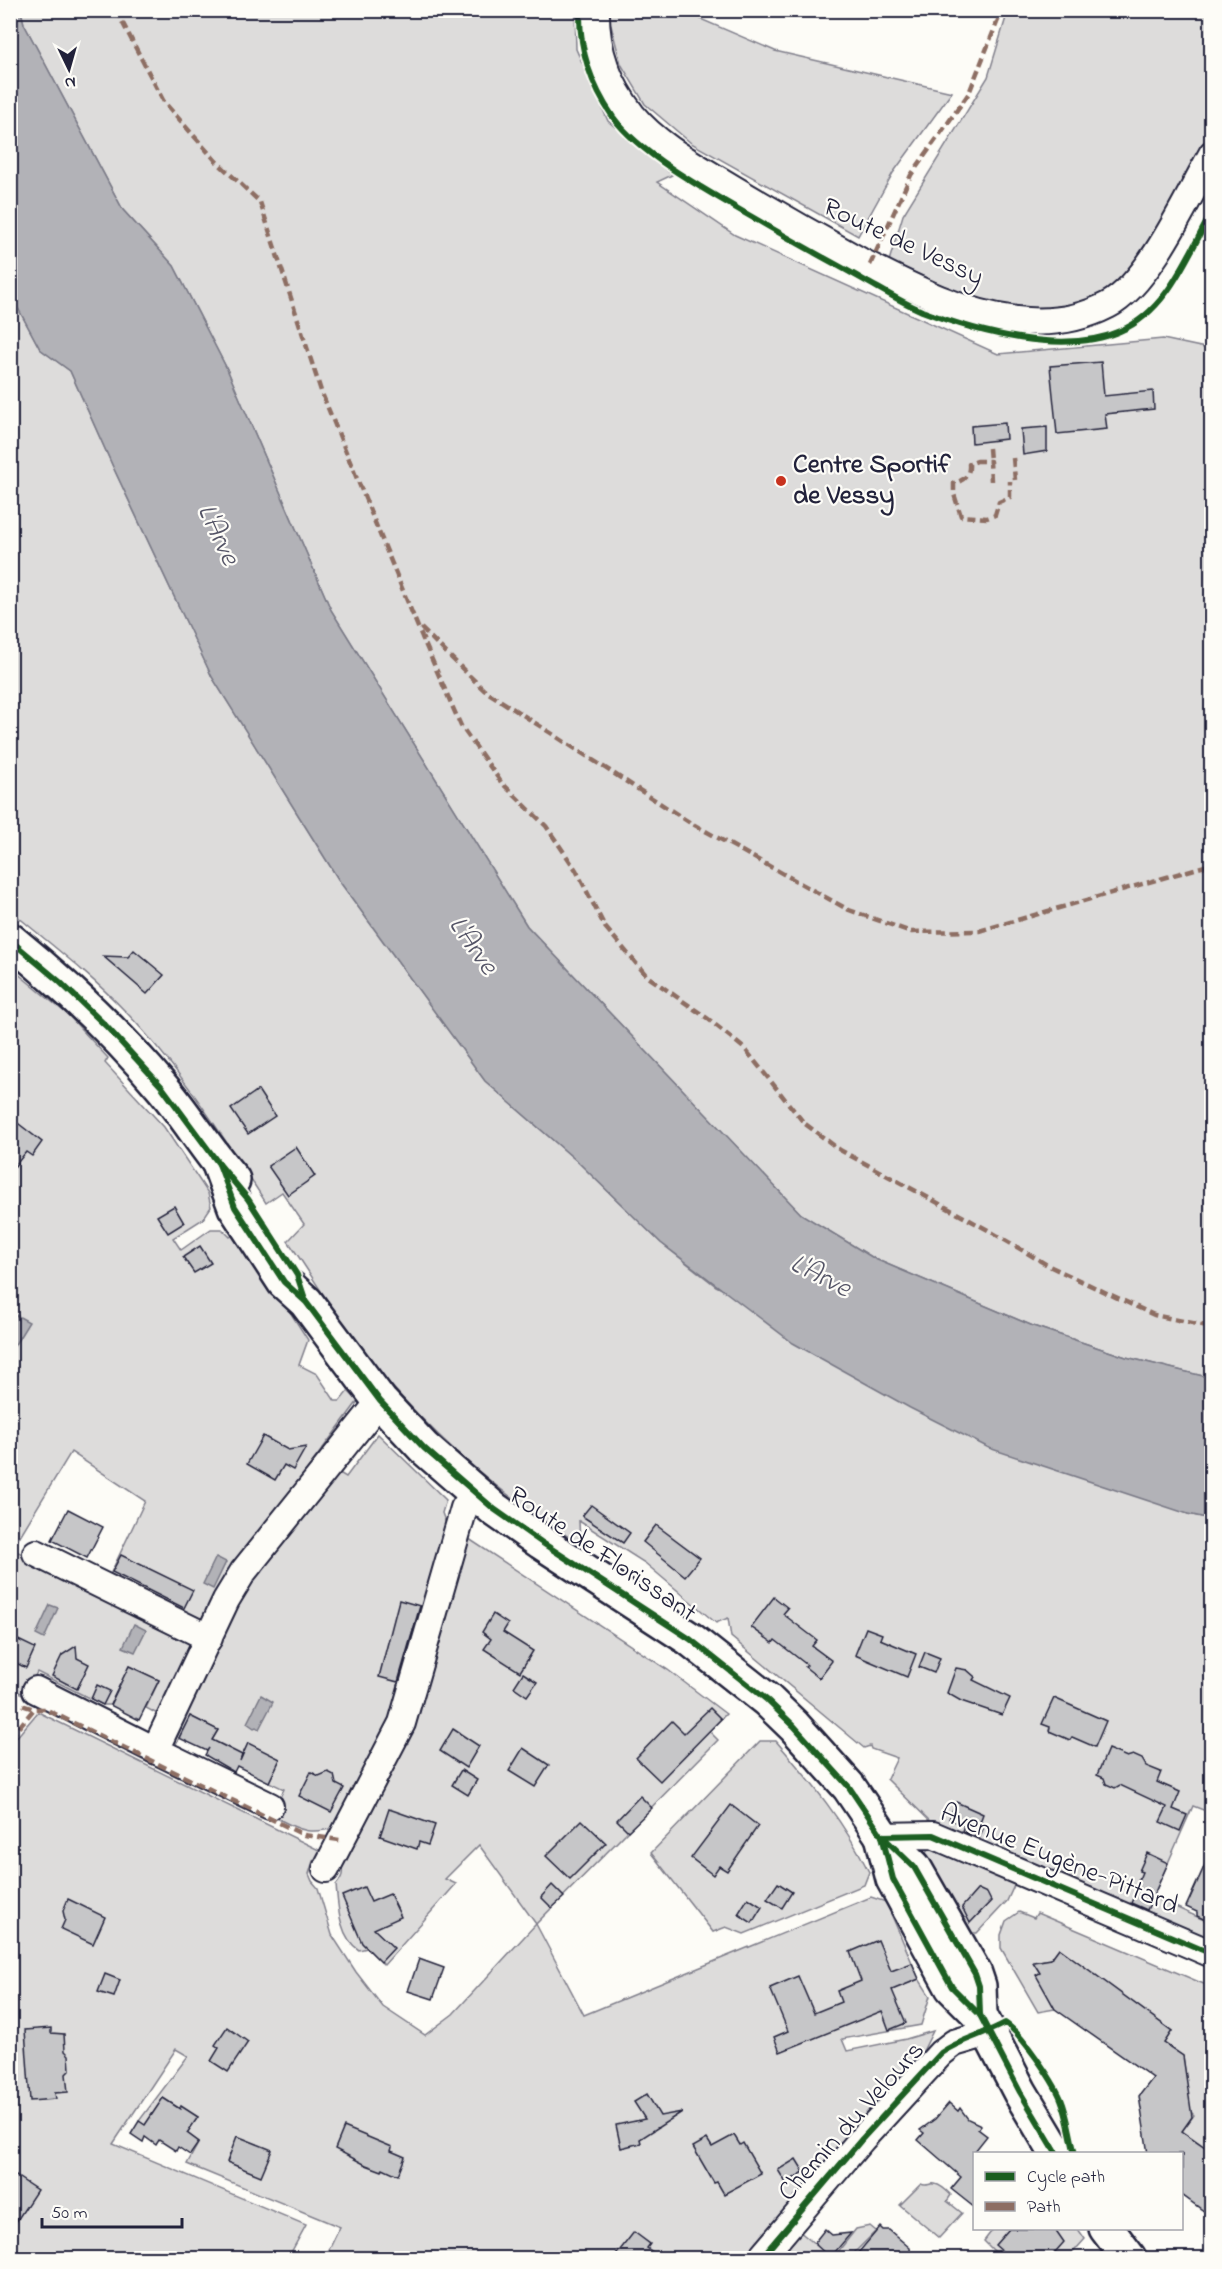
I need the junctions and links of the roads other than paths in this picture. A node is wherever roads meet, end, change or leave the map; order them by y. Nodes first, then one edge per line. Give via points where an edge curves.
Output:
1 (596, 10) edge
2 (1212, 154) edge
3 (10, 940) edge
4 (380, 1401) junction
5 (474, 1493) junction
6 (36, 1553) dead end
7 (209, 1638) junction
8 (36, 1690) dead end
9 (156, 1750) junction
10 (270, 1806) dead end
11 (882, 1836) junction
12 (327, 1869) dead end
13 (1212, 1954) edge
14 (984, 2024) junction
15 (1056, 2152) edge
16 (1107, 2230) edge
17 (761, 2259) edge
18 (1129, 2259) edge

1 - 2 street, Route de Vessy via 599,48 607,72 634,117 657,139 817,237 915,289 983,314 1016,320 1063,321 1089,314 1124,295 1146,269
3 - 4 main road, Route de Florissant via 106,1026 162,1087 219,1164 235,1207 284,1282 306,1302
4 - 5 main road, Route de Florissant
4 - 7 street via 243,1572
5 - 11 main road, Route de Florissant via 541,1542 690,1639 768,1700 833,1768
5 - 12 street via 464,1508 402,1723
6 - 7 street
7 - 9 street
8 - 9 street
9 - 10 street
11 - 13 street, Avenue Eugène-Pittard via 933,1835
11 - 14 main road, Route de Florissant via 914,1867 975,1974
14 - 15 main road, Route de Florissant
14 - 17 street, Chemin du Velours via 941,2053
16 - 18 main road

